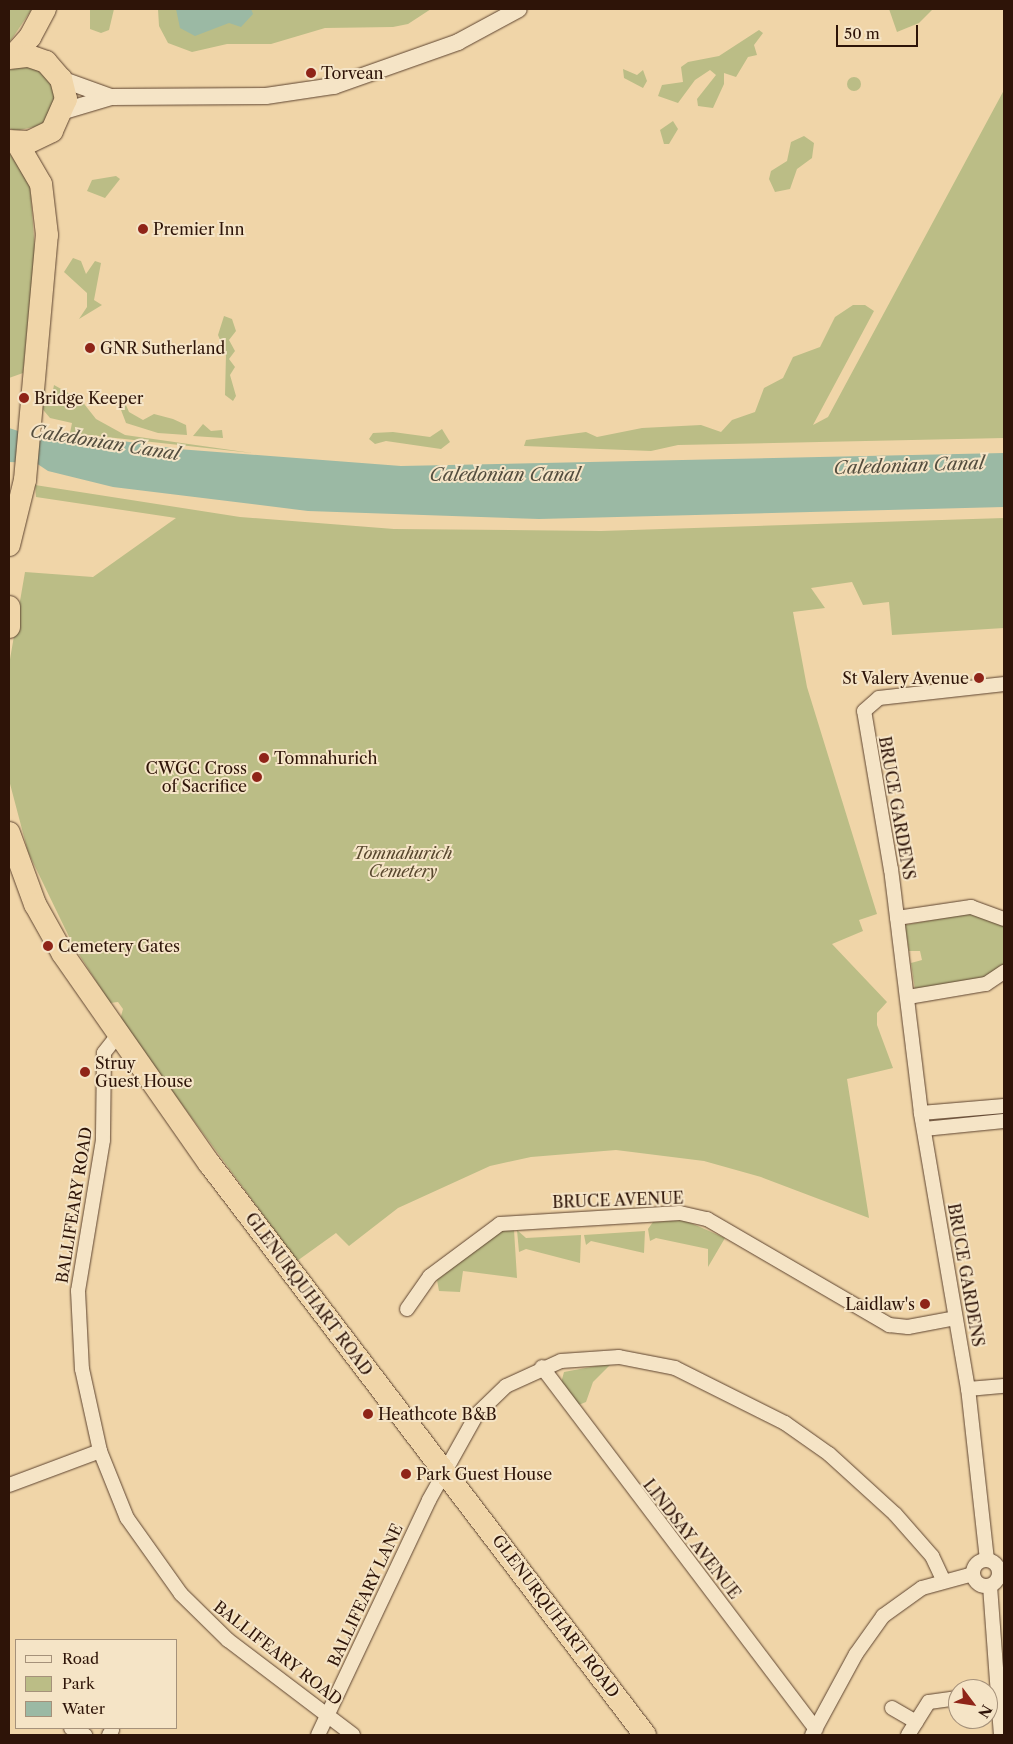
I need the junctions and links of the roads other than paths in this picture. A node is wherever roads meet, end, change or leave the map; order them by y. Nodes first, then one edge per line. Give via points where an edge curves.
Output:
1 (46, 9) edge
2 (519, 9) edge
3 (10, 57) edge
4 (46, 62) junction
5 (61, 79) junction
6 (111, 97) junction
7 (64, 111) junction
8 (52, 131) junction
9 (13, 142) edge
10 (42, 184) junction
11 (16, 495) edge
12 (9, 545) edge
13 (9, 607) edge
14 (9, 627) edge
15 (1004, 684) edge
16 (9, 834) edge
17 (15, 870) edge
18 (897, 918) junction
19 (1004, 919) edge
20 (1004, 972) edge
21 (908, 996) junction
22 (121, 1031) junction
23 (1004, 1106) edge
24 (921, 1113) junction
25 (1004, 1121) edge
26 (924, 1129) junction
27 (407, 1310) dead end
28 (955, 1318) junction
29 (542, 1367) junction
30 (1004, 1386) edge
31 (968, 1389) junction
32 (100, 1451) junction
33 (444, 1470) junction
34 (9, 1485) edge
35 (987, 1560) junction
36 (1002, 1573) edge
37 (974, 1574) junction
38 (944, 1580) junction
39 (990, 1586) junction
40 (993, 1679) edge
41 (948, 1699) edge
42 (892, 1708) dead end
43 (328, 1715) junction
44 (998, 1720) edge
45 (916, 1722) junction
46 (73, 1729) edge
47 (814, 1732) edge
48 (85, 1735) edge
49 (318, 1735) edge
50 (352, 1735) edge
51 (645, 1735) edge
52 (908, 1735) edge
53 (1001, 1735) edge

1 - 3 highway via 30,37
1 - 4 highway
2 - 6 street via 458,42 334,86 266,96
3 - 4 highway via 29,56
4 - 5 highway
5 - 6 street
5 - 7 highway
6 - 7 street
7 - 8 highway
8 - 9 highway via 42,138
8 - 10 highway
9 - 10 highway
10 - 11 highway via 45,278 27,465
11 - 12 highway
13 - 14 highway
15 - 18 street, BRUCE GARDENS via 944,688 879,698 868,705 864,720
16 - 17 highway, GLENURQUHART ROAD
17 - 22 highway, GLENURQUHART ROAD via 63,954
18 - 19 street via 970,908
18 - 21 street, BRUCE GARDENS
20 - 21 street via 986,984
21 - 24 street, BRUCE GARDENS
22 - 32 street, BALLIFEARY ROAD via 104,1053 102,1140 78,1291 82,1369
22 - 33 highway, GLENURQUHART ROAD via 209,1163
23 - 24 street
24 - 26 street, BRUCE GARDENS
25 - 26 street
26 - 28 street, BRUCE GARDENS
27 - 28 street, BRUCE AVENUE via 430,1276 500,1224 680,1213 707,1219 889,1325 908,1327
28 - 31 street, BRUCE GARDENS
29 - 33 street, BALLIFEARY LANE via 494,1394
29 - 38 street, BALLIFEARY LANE via 596,1356 636,1359 675,1368 735,1394 786,1423 856,1477 918,1539
29 - 47 street, LINDSAY AVENUE
30 - 31 street
31 - 35 street, BRUCE GARDENS
32 - 34 street
32 - 43 street, BALLIFEARY ROAD via 127,1518 181,1594 228,1640
33 - 43 street, BALLIFEARY LANE
33 - 51 highway, GLENURQUHART ROAD
35 - 36 street
35 - 37 street via 976,1566
36 - 39 street
37 - 38 street
37 - 39 street via 979,1584
38 - 47 street via 902,1599 883,1616 856,1654
39 - 40 street
41 - 45 street via 929,1702
42 - 45 street
43 - 49 street, BALLIFEARY LANE
43 - 50 street, BALLIFEARY ROAD
44 - 53 street
45 - 52 street
46 - 48 street

